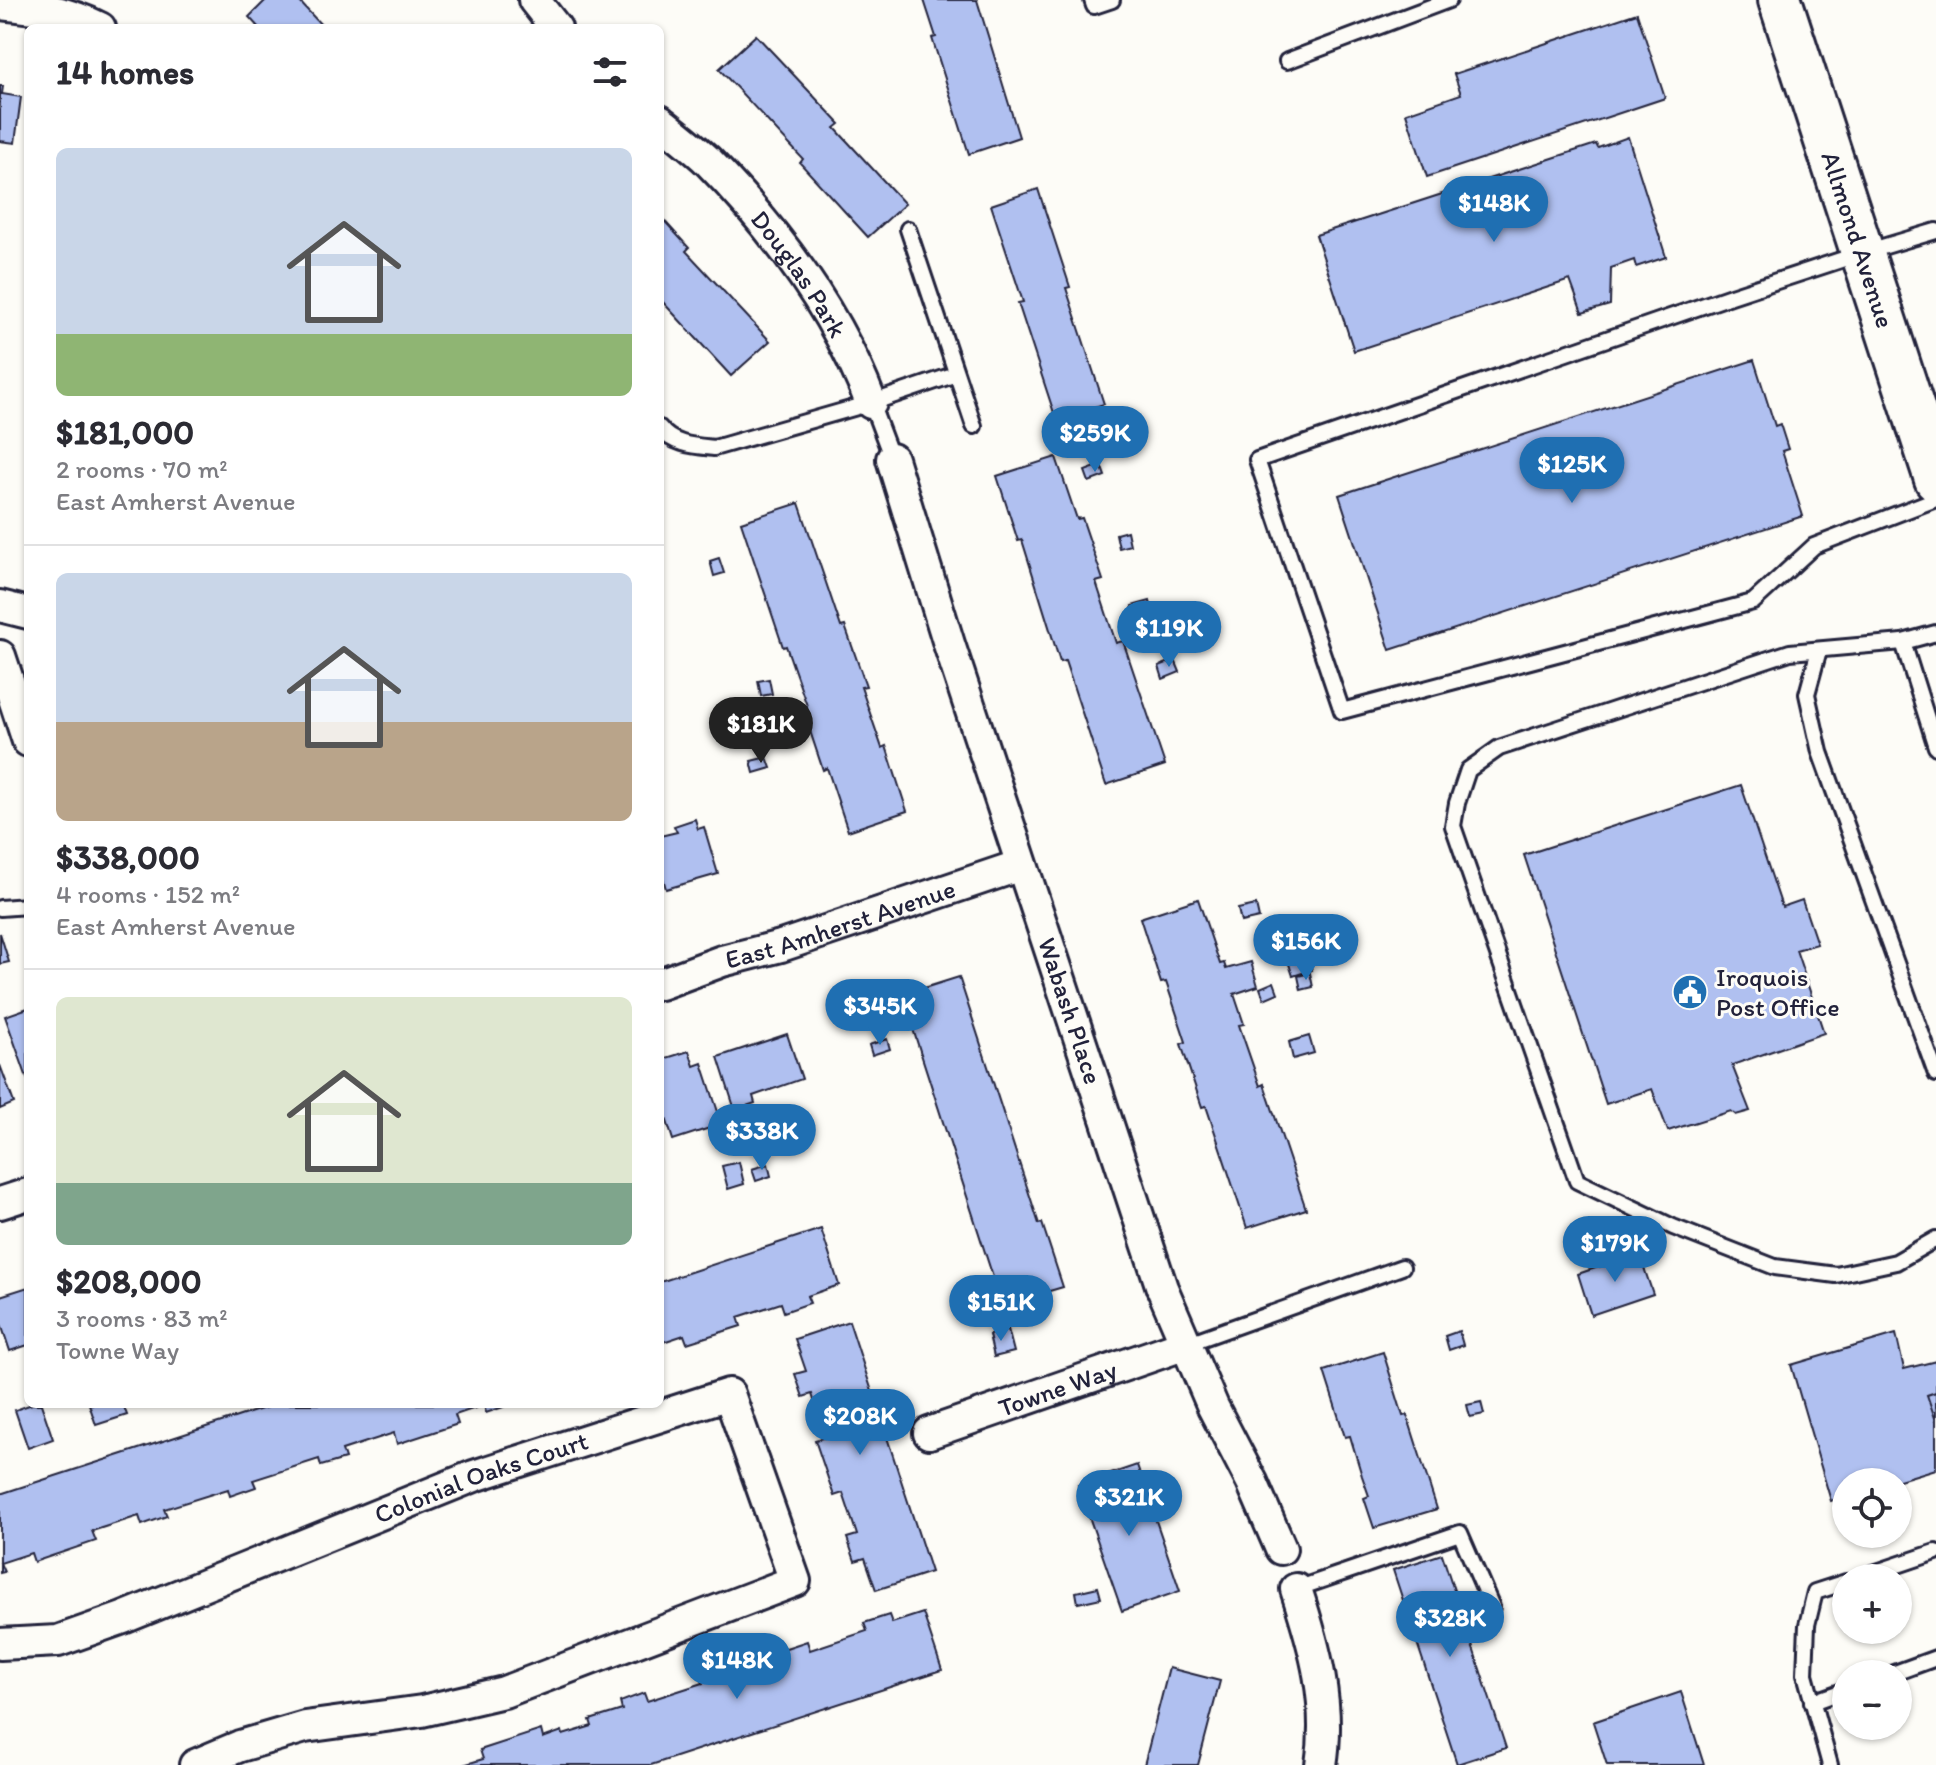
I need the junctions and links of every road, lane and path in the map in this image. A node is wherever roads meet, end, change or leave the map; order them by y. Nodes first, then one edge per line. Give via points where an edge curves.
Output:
1 (534, 0) edge
2 (1092, 0) edge
3 (1112, 0) edge
4 (1449, 0) edge
5 (1780, 0) edge
6 (0, 4) edge
7 (92, 24) edge
8 (553, 24) edge
9 (1287, 61) dead end
10 (664, 124) edge
11 (908, 229) dead end
12 (1936, 231) edge
13 (1862, 253) junction
14 (956, 374) junction
15 (871, 403) junction
16 (974, 426) dead end
17 (664, 434) edge
18 (892, 459) joint
19 (1936, 479) edge
20 (1936, 499) edge
21 (0, 606) edge
22 (24, 612) edge
23 (1936, 633) edge
24 (1903, 642) junction
25 (1819, 650) junction
26 (0, 656) edge
27 (24, 729) edge
28 (1936, 747) edge
29 (1021, 865) junction
30 (24, 906) edge
31 (0, 908) edge
32 (664, 983) edge
33 (1936, 1074) edge
34 (24, 1195) edge
35 (0, 1203) edge
36 (1936, 1239) edge
37 (1402, 1267) dead end
38 (1186, 1344) junction
39 (929, 1433) dead end
40 (1281, 1549) dead end
41 (1936, 1552) edge
42 (1900, 1564) edge
43 (1832, 1587) edge
44 (1296, 1589) joint
45 (1492, 1607) dead end
46 (0, 1644) edge
47 (1936, 1658) edge
48 (1912, 1667) edge
49 (1832, 1695) edge
50 (1812, 1702) junction
51 (195, 1765) edge
52 (1321, 1765) edge
53 (1830, 1765) edge

1 - 8 street
2 - 3 lane via 1094,6
4 - 9 lane
5 - 13 street, Allmond Avenue
6 - 7 street via 51,9
10 - 15 street, Douglas Park via 705,159 775,235 824,306
11 - 14 lane
12 - 13 lane
13 - 19 street, Allmond Avenue
13 - 20 lane via 1257,460 1342,711 1753,602 1814,546
14 - 15 lane
14 - 16 lane
15 - 17 lane via 714,448 689,446
15 - 18 lane, Douglas Park
18 - 29 street, Wabash Place
21 - 22 street
23 - 24 lane
24 - 25 lane
24 - 28 lane
25 - 33 lane via 1807,694 1820,752
25 - 36 lane via 1790,652 1499,748 1468,770 1453,826 1577,1181 1775,1267 1836,1275 1896,1262
26 - 27 street
29 - 32 street, East Amherst Avenue
29 - 38 street, Wabash Place via 1162,1288
30 - 31 lane
34 - 35 street
37 - 38 lane
38 - 39 street, Towne Way
38 - 40 street, Wabash Place
41 - 42 lane
43 - 50 lane via 1815,1592 1807,1625 1805,1674
44 - 45 lane via 1460,1533
44 - 52 street via 1321,1683
46 - 51 street, Colonial Oaks Court via 58,1641 474,1476 729,1394 795,1581 504,1692 422,1711 305,1727
47 - 48 lane
49 - 50 lane
50 - 53 lane

